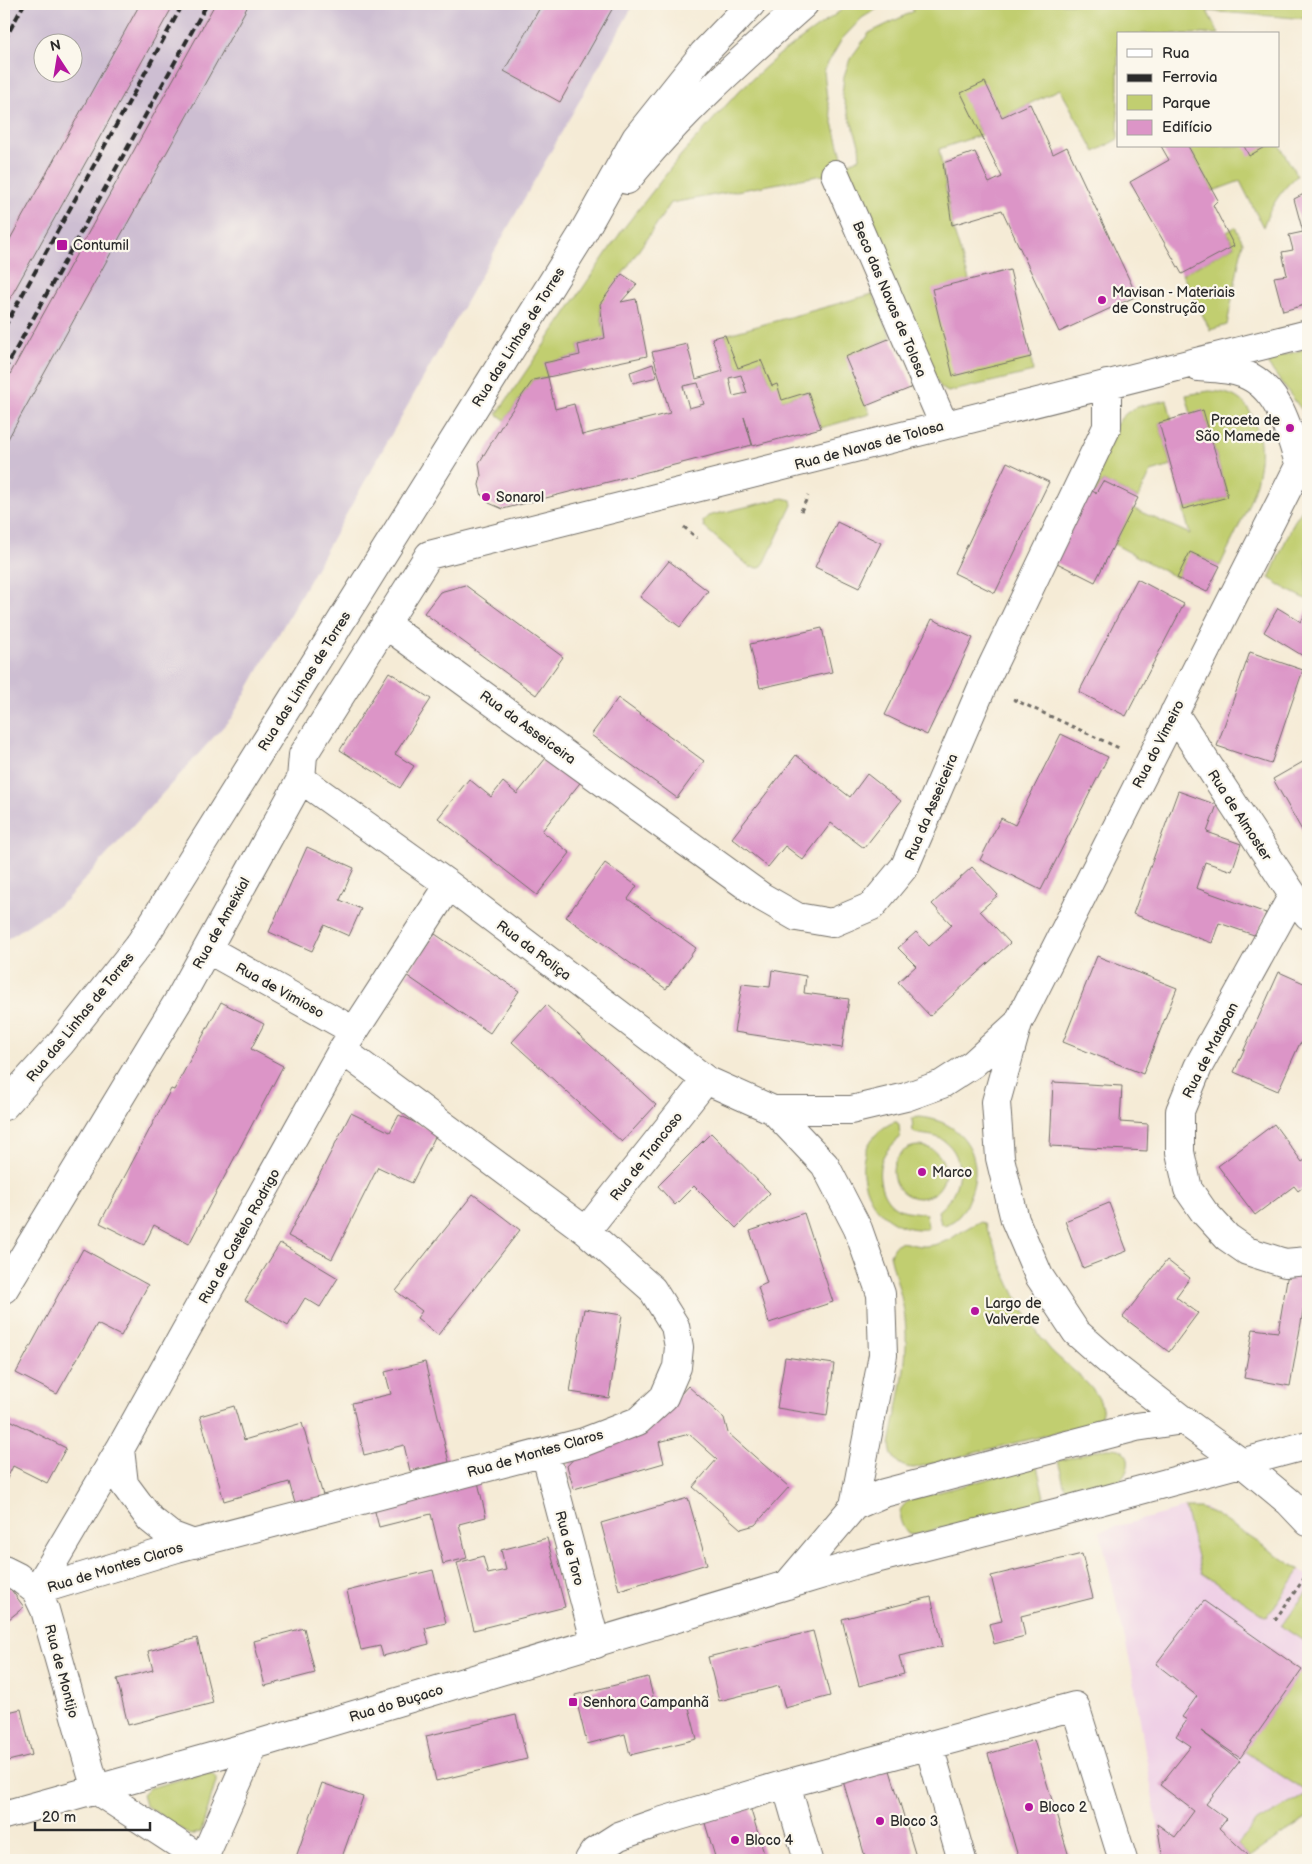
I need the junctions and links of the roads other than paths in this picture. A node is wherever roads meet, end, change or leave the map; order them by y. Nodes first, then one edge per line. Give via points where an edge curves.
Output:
1 (751, 4) edge
2 (804, 4) edge
3 (835, 174) dead end
4 (580, 238) junction
5 (1308, 334) edge
6 (1179, 366) junction
7 (1107, 384) junction
8 (944, 425) junction
9 (1305, 459) edge
10 (429, 555) joint
11 (385, 624) junction
12 (1174, 713) junction
13 (301, 779) junction
14 (449, 885) junction
15 (1300, 905) edge
16 (206, 949) junction
17 (1018, 1023) junction
18 (348, 1040) junction
19 (706, 1080) junction
20 (4, 1106) edge
21 (773, 1110) junction
22 (586, 1232) junction
23 (1308, 1261) edge
24 (4, 1289) edge
25 (1183, 1420) junction
26 (1308, 1445) edge
27 (120, 1450) junction
28 (545, 1452) junction
29 (1242, 1463) junction
30 (854, 1506) junction
31 (1308, 1522) edge
32 (194, 1544) junction
33 (4, 1570) edge
34 (787, 1585) junction
35 (36, 1591) junction
36 (596, 1644) junction
37 (254, 1745) junction
38 (929, 1746) junction
39 (786, 1784) junction
40 (96, 1790) junction
41 (4, 1815) edge
42 (203, 1860) edge
43 (589, 1860) edge
44 (808, 1860) edge
45 (962, 1860) edge
46 (1123, 1860) edge

1 - 4 street, Rua das Linhas de Torres via 703,54 636,138
2 - 4 street, Rua das Linhas de Torres via 737,64 650,152
3 - 8 street, Beco das Navas de Tolosa
4 - 20 street, Rua das Linhas de Torres via 141,942 61,1043
5 - 6 street, Rua de Navas de Tolosa
6 - 7 street, Rua de Navas de Tolosa
6 - 9 street via 1243,374 1261,384 1271,394
7 - 8 street, Rua de Navas de Tolosa
7 - 11 street, Rua da Asseiceira via 1106,427 983,685 905,866 872,906 832,923 797,917 762,897
8 - 10 street, Rua de Navas de Tolosa
9 - 12 street, Rua do Vimeiro
10 - 11 street, Rua de Ameixial
11 - 13 street, Rua de Ameixial via 303,755
12 - 15 street, Rua de Almoster
12 - 17 street, Rua do Vimeiro
13 - 14 street, Rua da Roliça
13 - 16 street, Rua de Ameixial
14 - 18 street, Rua de Castelo Rodrigo
14 - 19 street, Rua da Roliça
15 - 23 street, Rua de Matapan via 1198,1067 1180,1111 1180,1152 1188,1189 1227,1237 1246,1251 1285,1263
16 - 18 street, Rua de Vimioso
16 - 24 street, Rua de Ameixial via 180,998
17 - 21 street via 973,1064 942,1084 906,1097 851,1110
17 - 25 street via 996,1102 1000,1158 1016,1220 1039,1276 1076,1332
18 - 22 street, Rua de Montes Claros
18 - 27 street, Rua de Castelo Rodrigo
19 - 21 street, Rua da Roliça
19 - 22 street, Rua de Trancoso
21 - 30 street via 825,1165 858,1229 881,1294 883,1355
22 - 28 street, Rua de Montes Claros via 652,1289 676,1326 679,1346 677,1367 664,1398 638,1421 584,1442
25 - 29 street
25 - 30 street via 1136,1427 884,1493
26 - 29 street
27 - 32 street, Rua de Montes Claros via 124,1484 150,1519 170,1535
27 - 35 street, Rua de Castelo Rodrigo
28 - 32 street, Rua de Montes Claros
28 - 36 street, Rua de Toro
29 - 31 street
29 - 34 street
30 - 34 street
32 - 35 street, Rua de Montes Claros
33 - 35 street, Rua de Montijo
34 - 36 street, Rua do Buçaco
35 - 40 street, Rua de Montijo via 45,1610
36 - 37 street, Rua do Buçaco
37 - 40 street, Rua do Buçaco
37 - 42 street
38 - 39 street
38 - 45 street
38 - 46 street via 1075,1706
39 - 43 street via 619,1836 594,1852
39 - 44 street
40 - 41 street, Rua do Buçaco
40 - 42 street

